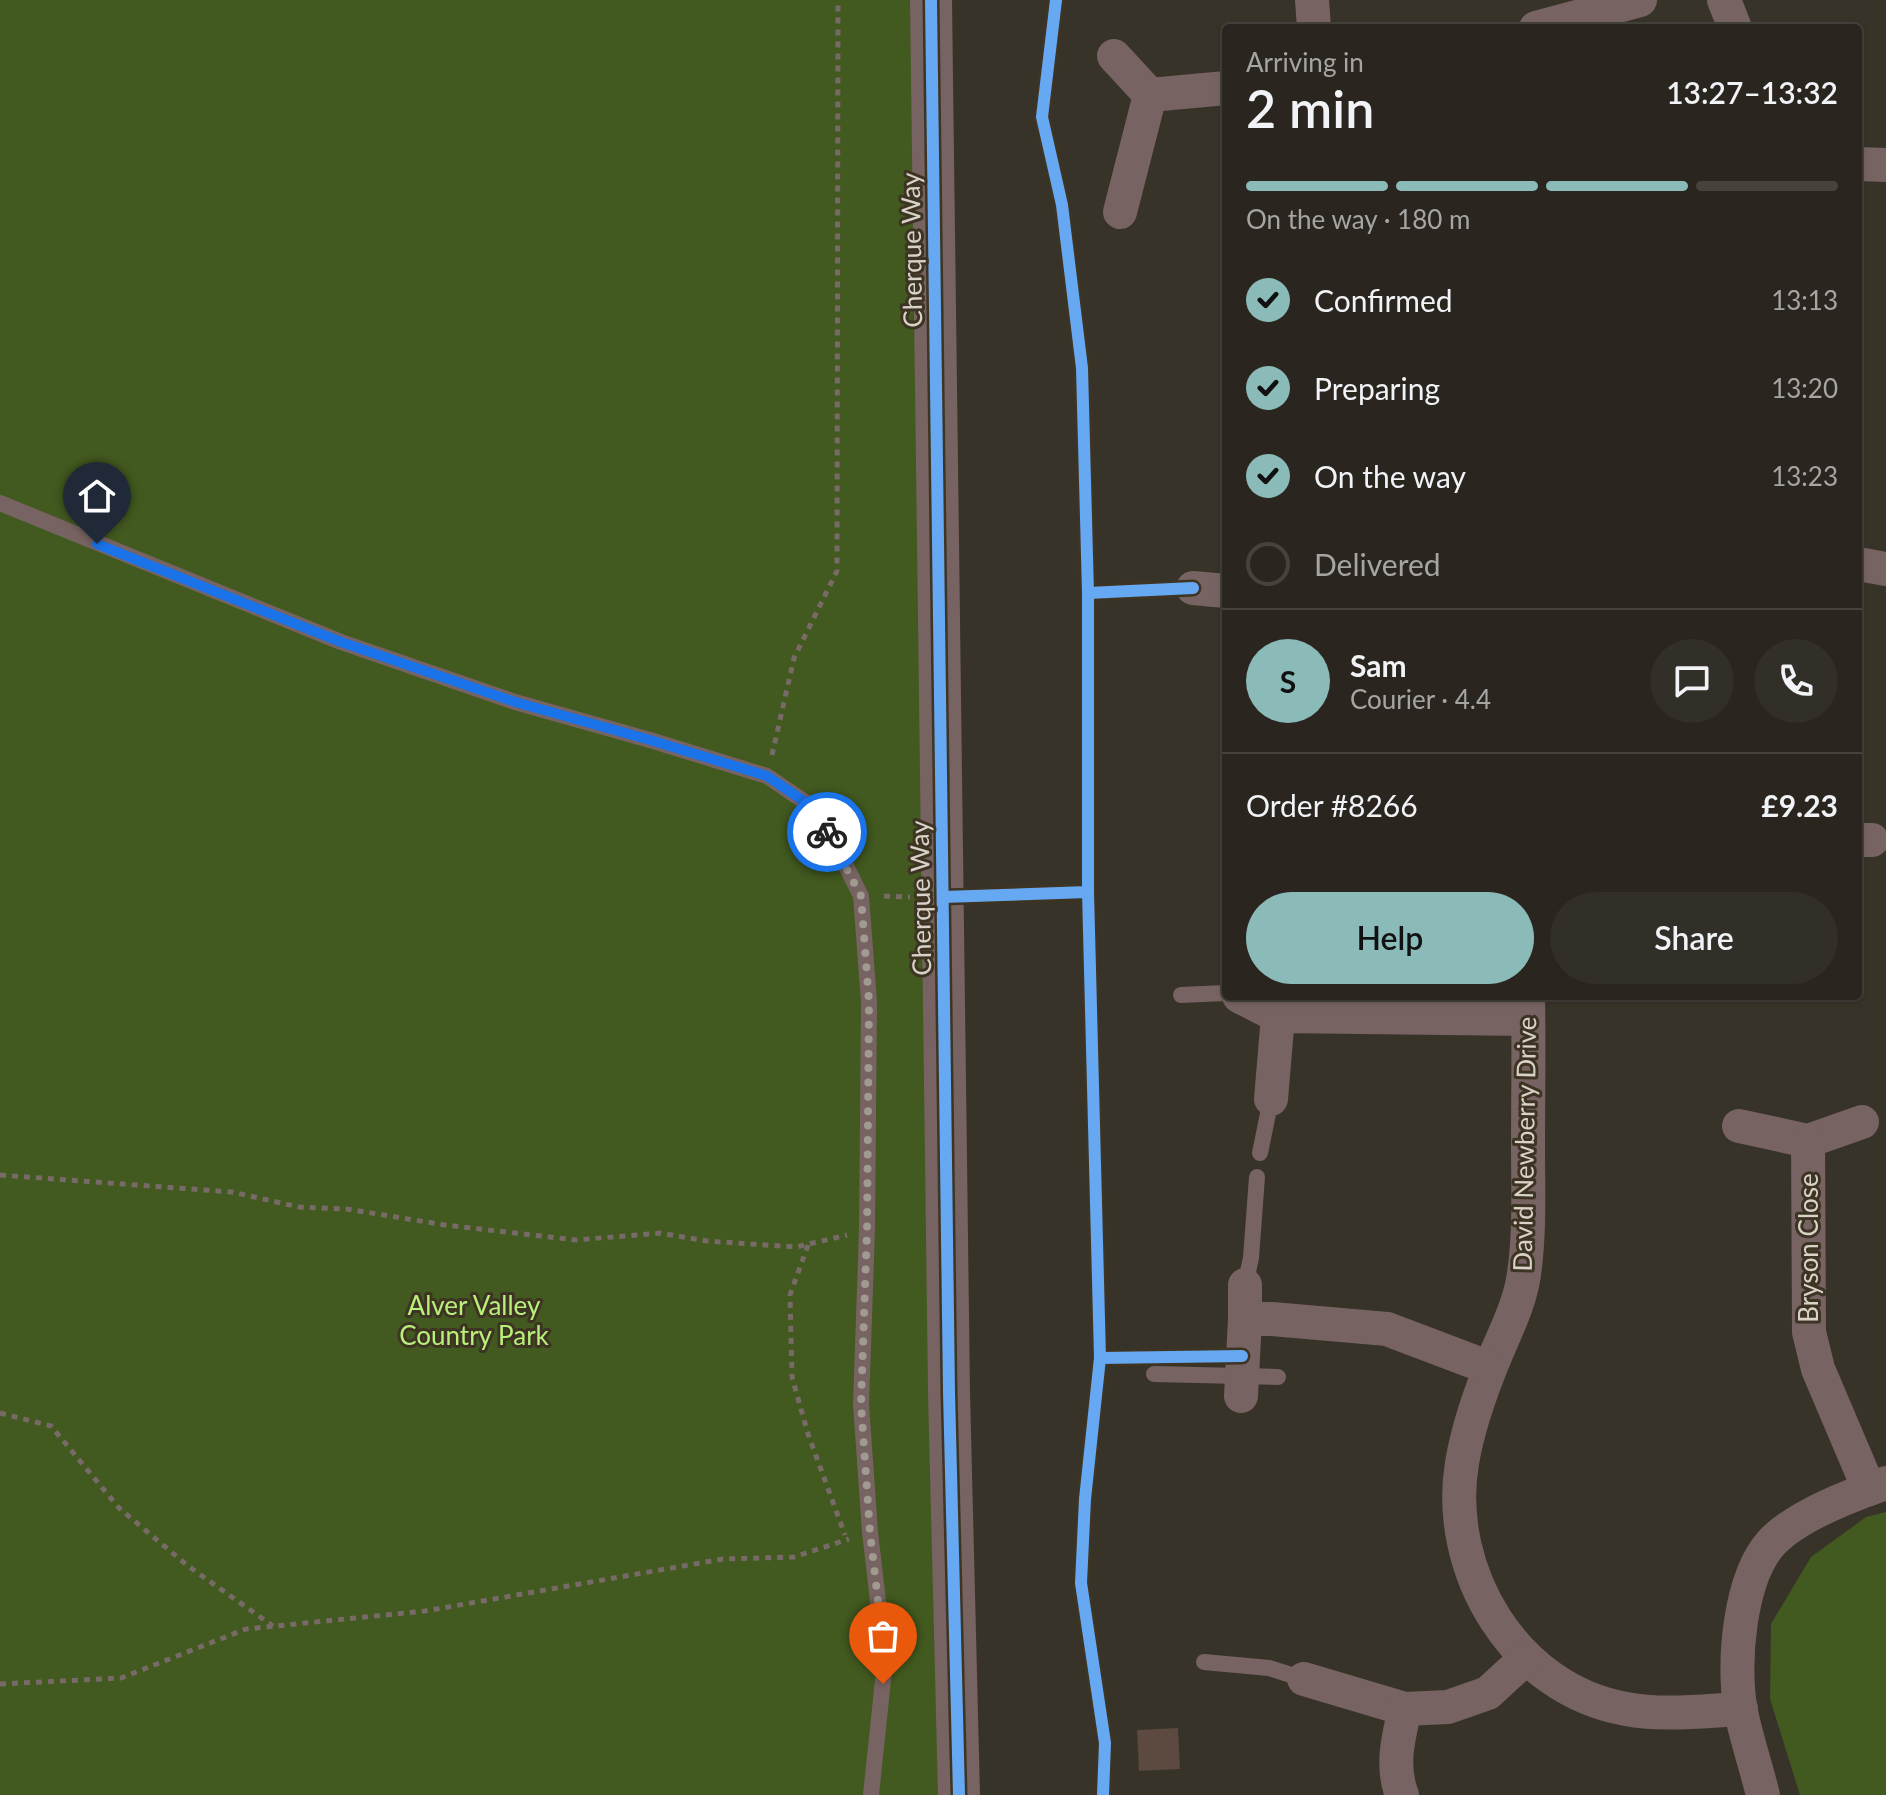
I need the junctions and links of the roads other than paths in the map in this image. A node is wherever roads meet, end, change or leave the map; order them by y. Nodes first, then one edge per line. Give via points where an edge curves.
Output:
1 (931, 0) edge
2 (1312, 0) edge
3 (1640, 0) edge
4 (1724, 0) edge
5 (1314, 24) edge
6 (1551, 24) edge
7 (1733, 24) edge
8 (1114, 56) dead end
9 (1222, 88) edge
10 (1150, 95) junction
11 (1862, 164) edge
12 (1886, 165) edge
13 (1120, 212) dead end
14 (0, 503) edge
15 (1862, 565) edge
16 (1886, 569) edge
17 (1222, 993) edge
18 (1181, 995) dead end
19 (1247, 1000) edge
20 (1528, 1008) edge
21 (1278, 1016) junction
22 (1271, 1099) joint
23 (1862, 1122) dead end
24 (1739, 1126) dead end
25 (1808, 1141) junction
26 (1260, 1153) dead end
27 (1257, 1177) dead end
28 (1245, 1285) joint
29 (1245, 1319) junction
30 (1490, 1368) junction
31 (1154, 1374) dead end
32 (1278, 1377) dead end
33 (1241, 1386) junction
34 (1877, 1486) edge
35 (1526, 1658) junction
36 (1204, 1662) dead end
37 (1304, 1679) joint
38 (1405, 1709) junction
39 (1741, 1709) junction
40 (871, 1795) edge
41 (959, 1795) edge
42 (1402, 1795) edge
43 (1763, 1795) edge

1 - 41 street, Cherque Way
2 - 5 street
3 - 6 street
4 - 7 street
8 - 10 street
9 - 10 street
10 - 13 street
11 - 12 street
14 - 40 lane via 341,642 515,702 767,776 808,804 861,896 869,1002 861,1404 885,1661
15 - 16 street
17 - 18 lane
19 - 21 street
20 - 21 street
20 - 30 street, David Newberry Drive via 1524,1277
21 - 22 street
22 - 26 lane
23 - 25 street, Bryson Close
24 - 25 street, Bryson Close
25 - 34 street, Bryson Close via 1809,1332 1818,1369
27 - 28 lane
28 - 29 street
29 - 30 street via 1387,1329
29 - 33 street
30 - 35 street, David Newberry Drive via 1462,1464 1460,1525 1479,1591
31 - 33 lane
32 - 33 lane
34 - 39 street via 1801,1520 1773,1541 1755,1566 1739,1631
35 - 38 street via 1488,1693 1448,1707
35 - 39 street, David Newberry Drive via 1592,1700 1625,1709 1663,1714
36 - 37 lane via 1269,1668
37 - 38 street
38 - 42 street via 1397,1739 1396,1779
39 - 43 street

